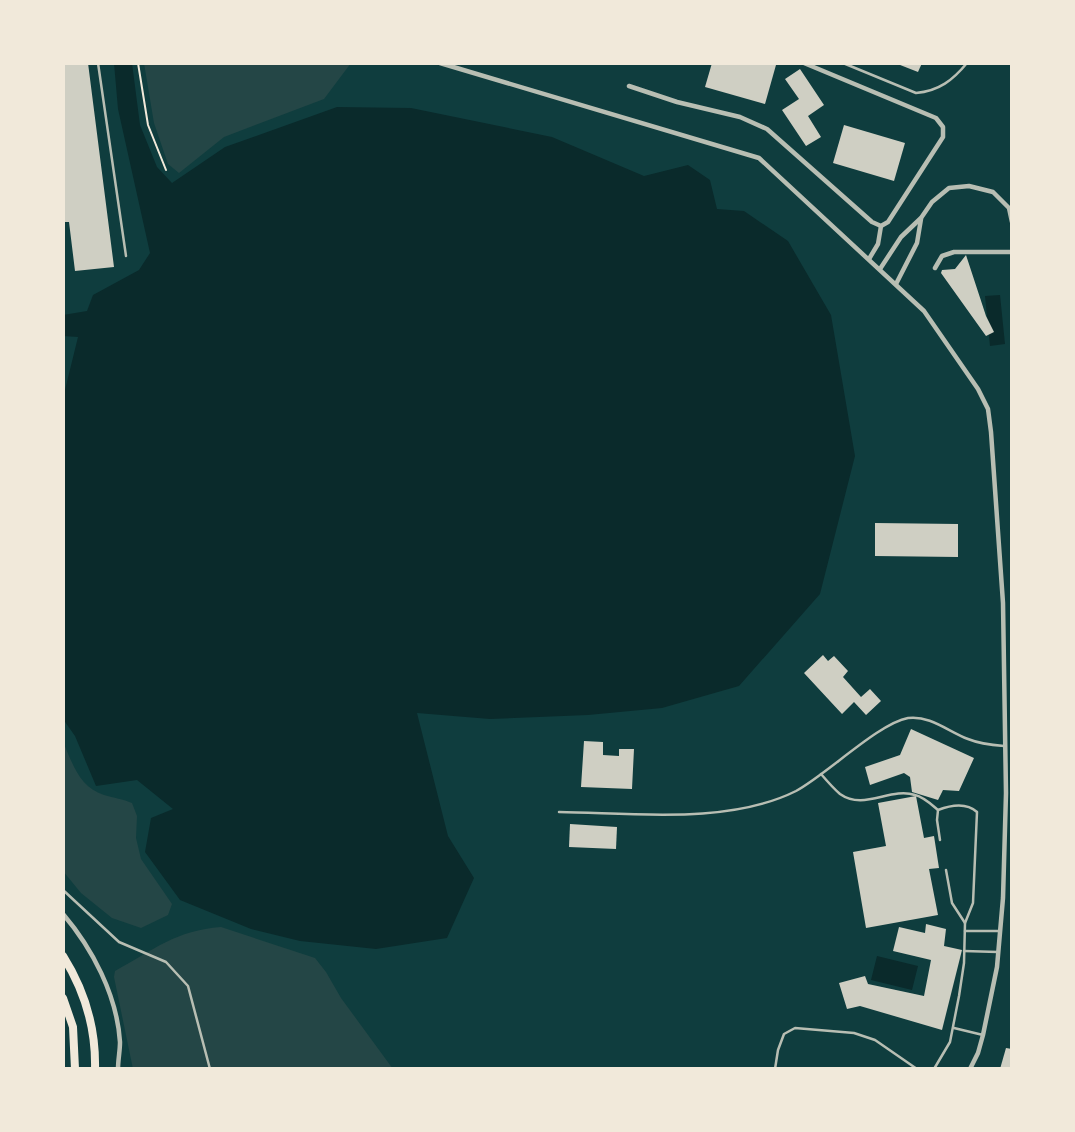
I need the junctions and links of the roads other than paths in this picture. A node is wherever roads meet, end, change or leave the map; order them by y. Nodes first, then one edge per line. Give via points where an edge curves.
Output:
1 (99, 63) edge
2 (440, 63) edge
3 (804, 63) edge
4 (843, 63) edge
5 (967, 63) edge
6 (629, 86) dead end
7 (921, 218) junction
8 (1012, 222) edge
9 (881, 226) junction
10 (1012, 252) edge
11 (126, 256) dead end
12 (869, 259) junction
13 (935, 268) dead end
14 (880, 269) junction
15 (896, 284) junction
16 (1004, 746) junction
17 (820, 774) junction
18 (938, 810) junction
19 (559, 812) dead end
20 (940, 840) dead end
21 (946, 870) dead end
22 (63, 890) edge
23 (63, 914) edge
24 (965, 923) junction
25 (965, 931) junction
26 (1000, 931) junction
27 (964, 951) junction
28 (998, 951) junction
29 (63, 956) edge
30 (63, 998) edge
31 (954, 1028) junction
32 (983, 1035) junction
33 (912, 1067) edge
34 (75, 1069) edge
35 (95, 1069) edge
36 (118, 1069) edge
37 (210, 1069) edge
38 (775, 1069) edge
39 (917, 1069) edge
40 (934, 1069) edge
41 (970, 1069) edge

1 - 11 lane
2 - 12 street via 759,158
3 - 9 street via 936,118 943,127 943,137
4 - 5 lane via 916,93 941,87
6 - 9 street via 768,129
7 - 8 street via 949,188 969,186 993,192 1009,208
7 - 14 street via 901,237
7 - 15 street via 917,243
9 - 12 street
10 - 13 street via 954,252 942,256
12 - 14 street
14 - 15 street
15 - 16 street via 925,311 988,409 1003,603
16 - 17 lane via 984,744 929,720 908,718
16 - 26 street
17 - 18 lane via 854,800 915,794
17 - 19 lane via 765,803 725,811
18 - 20 lane
18 - 24 lane via 962,805 977,812 973,903
21 - 24 lane via 952,903
22 - 37 lane via 120,942 166,962 188,986
23 - 36 street via 82,935 112,1004 120,1041
24 - 25 lane
25 - 26 lane
25 - 27 lane
26 - 28 street
27 - 28 lane
27 - 31 lane
28 - 32 street
29 - 35 highway via 87,1004 96,1043
30 - 34 highway via 74,1027
31 - 32 lane
31 - 40 lane
32 - 41 street
33 - 38 lane via 875,1040 854,1033 795,1028 784,1034
33 - 39 lane

